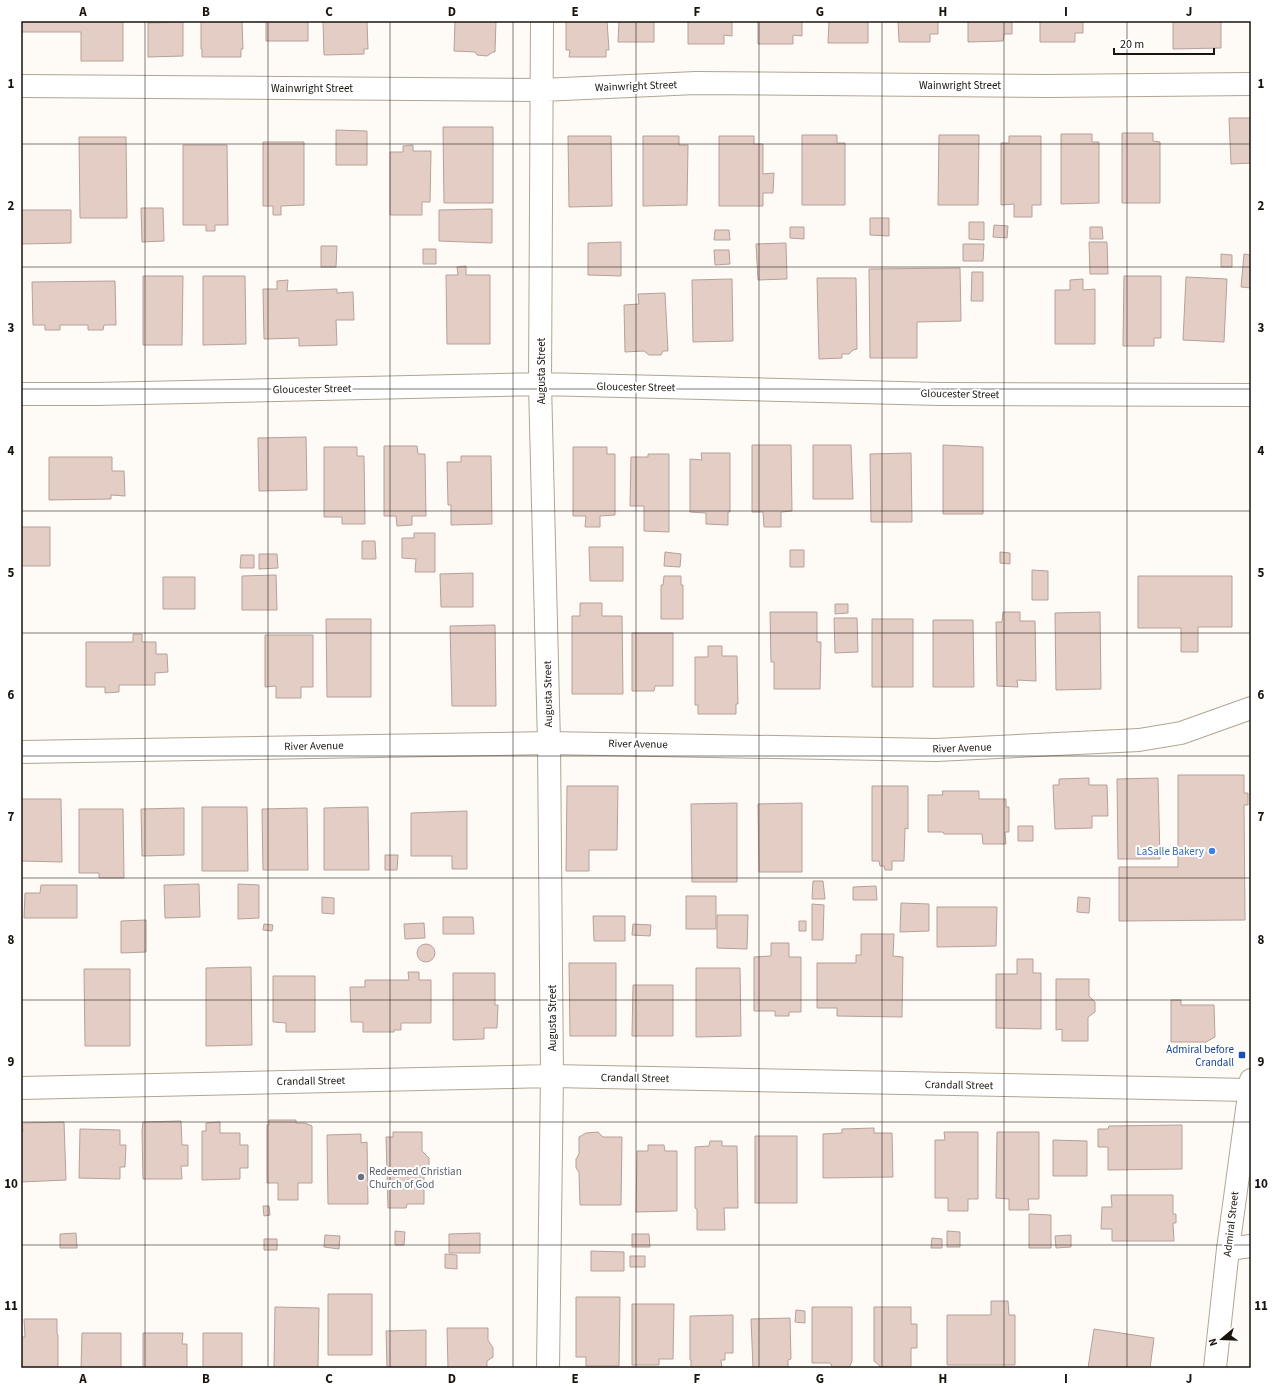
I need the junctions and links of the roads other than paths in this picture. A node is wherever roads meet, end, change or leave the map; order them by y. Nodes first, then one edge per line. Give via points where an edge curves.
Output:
1 (542, 21) edge
2 (1251, 84) edge
3 (21, 86) edge
4 (541, 90) junction
5 (540, 384) junction
6 (21, 394) edge
7 (1251, 395) edge
8 (1251, 708) edge
9 (549, 743) junction
10 (21, 752) edge
11 (552, 1076) junction
12 (1250, 1085) edge
13 (21, 1088) edge
14 (1251, 1246) edge
15 (1228, 1249) junction
16 (548, 1368) edge
17 (1215, 1368) edge

1 - 4 street, Augusta Street
2 - 4 street, Wainwright Street via 1040,86 696,83
3 - 4 street, Wainwright Street
4 - 5 street, Augusta Street
5 - 6 street, Gloucester Street
5 - 7 street, Gloucester Street via 939,394
5 - 9 street, Augusta Street
8 - 9 street, River Avenue via 1181,732 1139,740 936,750
9 - 10 street, River Avenue
9 - 11 street, Augusta Street
11 - 12 street, Crandall Street
11 - 13 street, Crandall Street
11 - 16 street, Augusta Street
12 - 15 street, Admiral Street
14 - 15 street
15 - 17 street, Admiral Street

